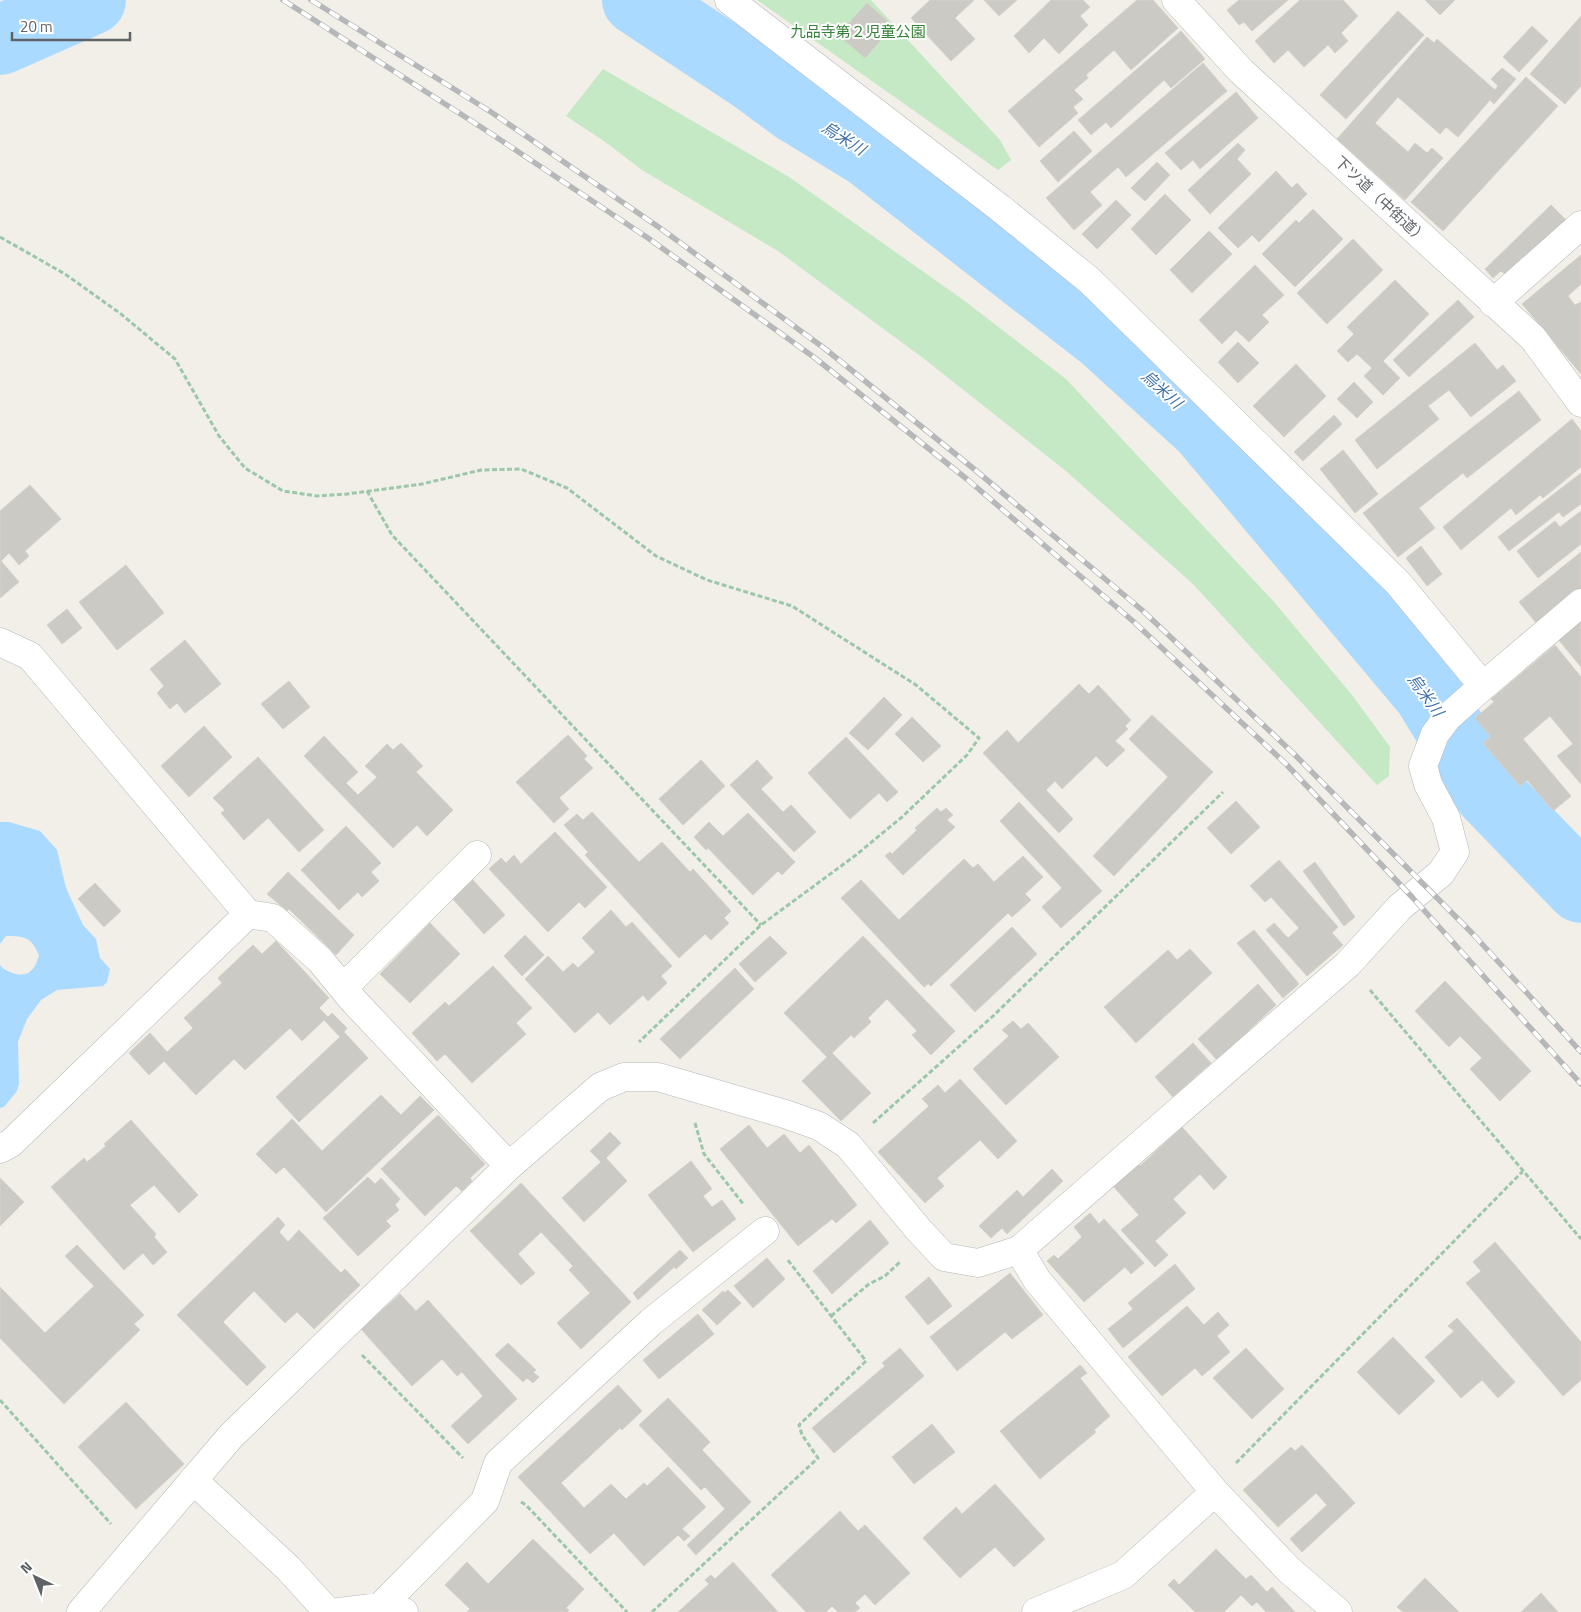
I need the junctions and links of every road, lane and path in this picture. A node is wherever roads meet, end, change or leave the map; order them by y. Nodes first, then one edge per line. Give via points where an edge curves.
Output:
1 (729, 0) edge
2 (1176, 0) edge
3 (1581, 225) edge
4 (0, 237) edge
5 (1493, 303) junction
6 (1581, 403) edge
7 (367, 491) junction
8 (1581, 603) edge
9 (0, 642) edge
10 (1483, 686) junction
11 (1223, 792) dead end
12 (477, 855) dead end
13 (248, 914) junction
14 (761, 925) junction
15 (1348, 964) junction
16 (342, 988) junction
17 (612, 1082) junction
18 (684, 1084) junction
19 (848, 1145) junction
20 (0, 1148) edge
21 (509, 1166) junction
22 (1523, 1171) junction
23 (765, 1231) junction
24 (927, 1238) junction
25 (1581, 1239) edge
26 (1019, 1250) junction
27 (831, 1316) junction
28 (339, 1331) junction
29 (0, 1400) edge
30 (193, 1480) junction
31 (490, 1485) junction
32 (1215, 1492) junction
33 (135, 1551) junction
34 (392, 1609) edge
35 (81, 1612) edge
36 (328, 1612) edge
37 (339, 1612) edge
38 (627, 1612) edge
39 (652, 1612) edge
40 (1036, 1612) edge
41 (1338, 1612) edge

1 - 10 street via 1089,280 1398,583
2 - 5 street, 下ツ道（中街道） via 1240,71
3 - 5 street
4 - 7 path via 65,274 175,359 219,436 245,468 283,491 317,496
5 - 6 street, 下ツ道（中街道） via 1532,338
7 - 14 path via 392,535
7 - 14 path via 422,484 481,470 521,469 567,488 656,556 707,580 792,606 916,685 979,738 967,755 902,817
8 - 10 street
9 - 13 street via 30,656
10 - 15 street via 1448,717 1435,734 1423,766 1428,784 1446,818 1455,852 1440,873 1400,907
11 - 19 path via 992,1017
12 - 16 street
13 - 16 street via 273,918 320,960
13 - 20 street via 10,1143
14 - 17 path via 632,1049
15 - 22 path
15 - 26 street
16 - 21 street
17 - 18 street via 624,1077 658,1077
17 - 21 street via 600,1087
18 - 19 street via 819,1126
18 - 23 path via 704,1154
19 - 24 street
21 - 28 street
22 - 25 path
22 - 32 path via 1222,1477
23 - 27 path
23 - 31 street via 651,1322 505,1456 498,1463
24 - 26 street via 944,1257 978,1263
24 - 27 path
26 - 32 street via 1037,1280
27 - 39 path via 866,1361 799,1425 818,1458
28 - 30 street via 231,1436
28 - 31 path
29 - 33 path
30 - 33 street
30 - 36 street via 288,1568
31 - 34 street via 485,1501
31 - 38 path via 526,1505
32 - 40 street via 1123,1575
32 - 41 street via 1289,1570
33 - 35 street
34 - 37 street

